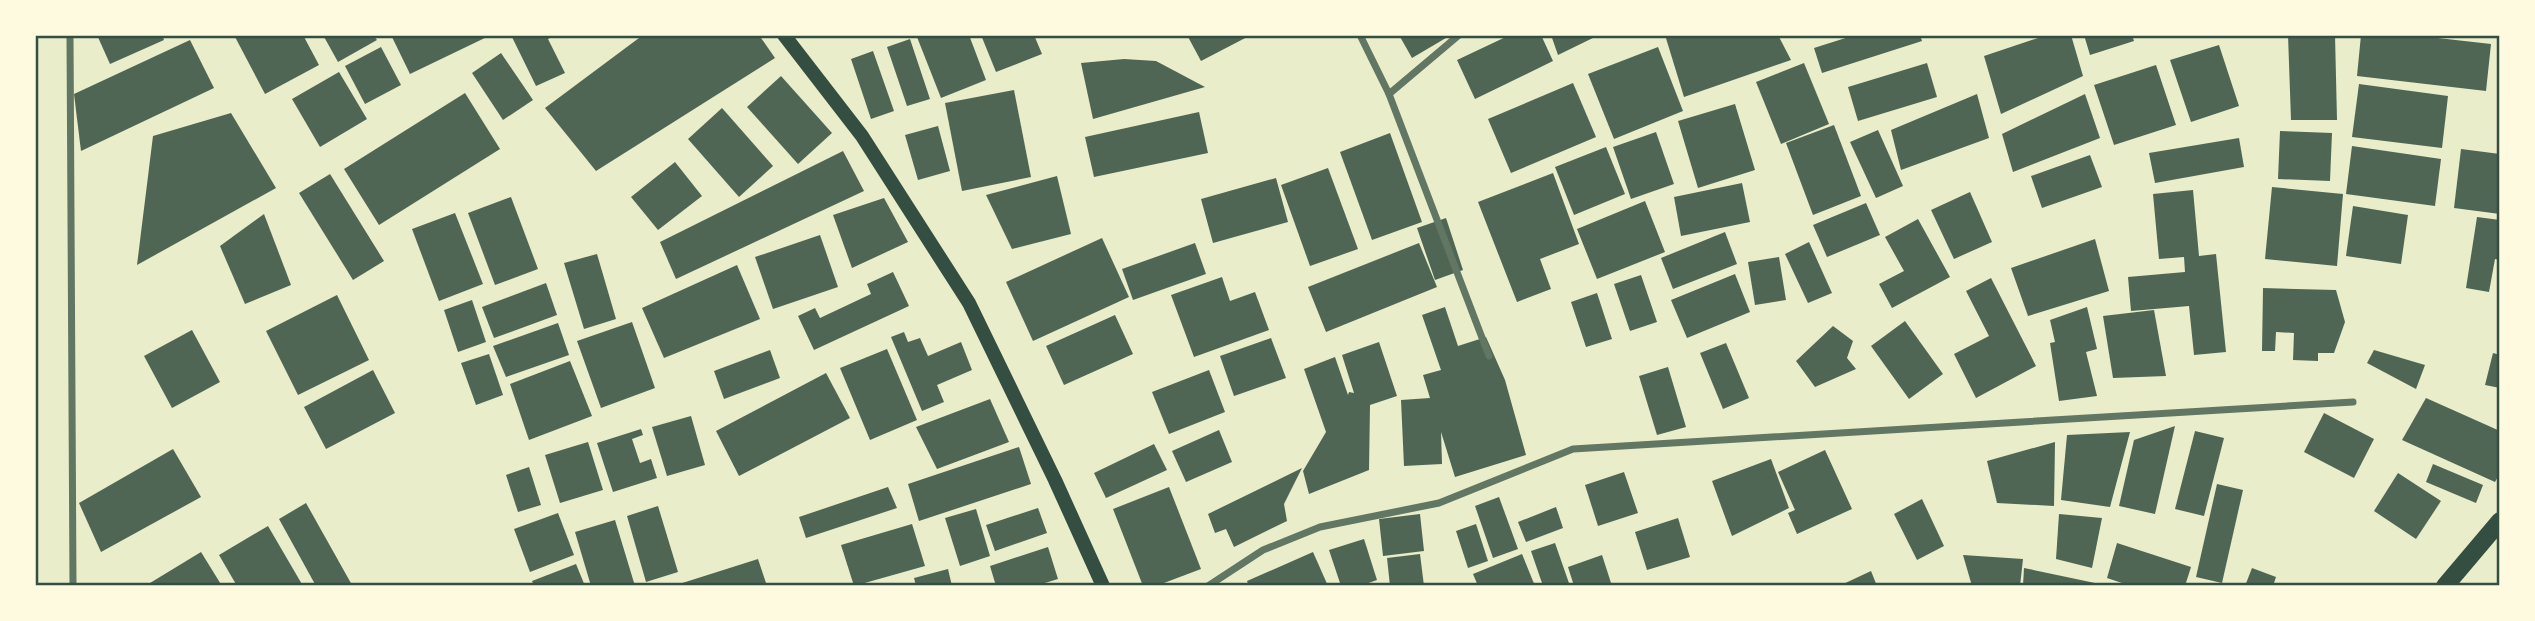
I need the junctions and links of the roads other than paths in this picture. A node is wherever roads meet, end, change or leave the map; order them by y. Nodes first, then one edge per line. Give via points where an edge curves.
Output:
1 (70, 35) edge
2 (784, 35) edge
3 (1360, 35) edge
4 (1458, 35) edge
5 (1389, 94) junction
6 (1489, 356) dead end
7 (2353, 402) dead end
8 (2500, 521) edge
9 (73, 586) edge
10 (1103, 586) edge
11 (1209, 586) edge
12 (2445, 586) edge

1 - 9 street
2 - 10 main road via 862,135 969,303
3 - 5 street
4 - 5 street
5 - 6 street
7 - 11 street via 1573,449 1438,503 1320,527 1264,550
8 - 12 main road

